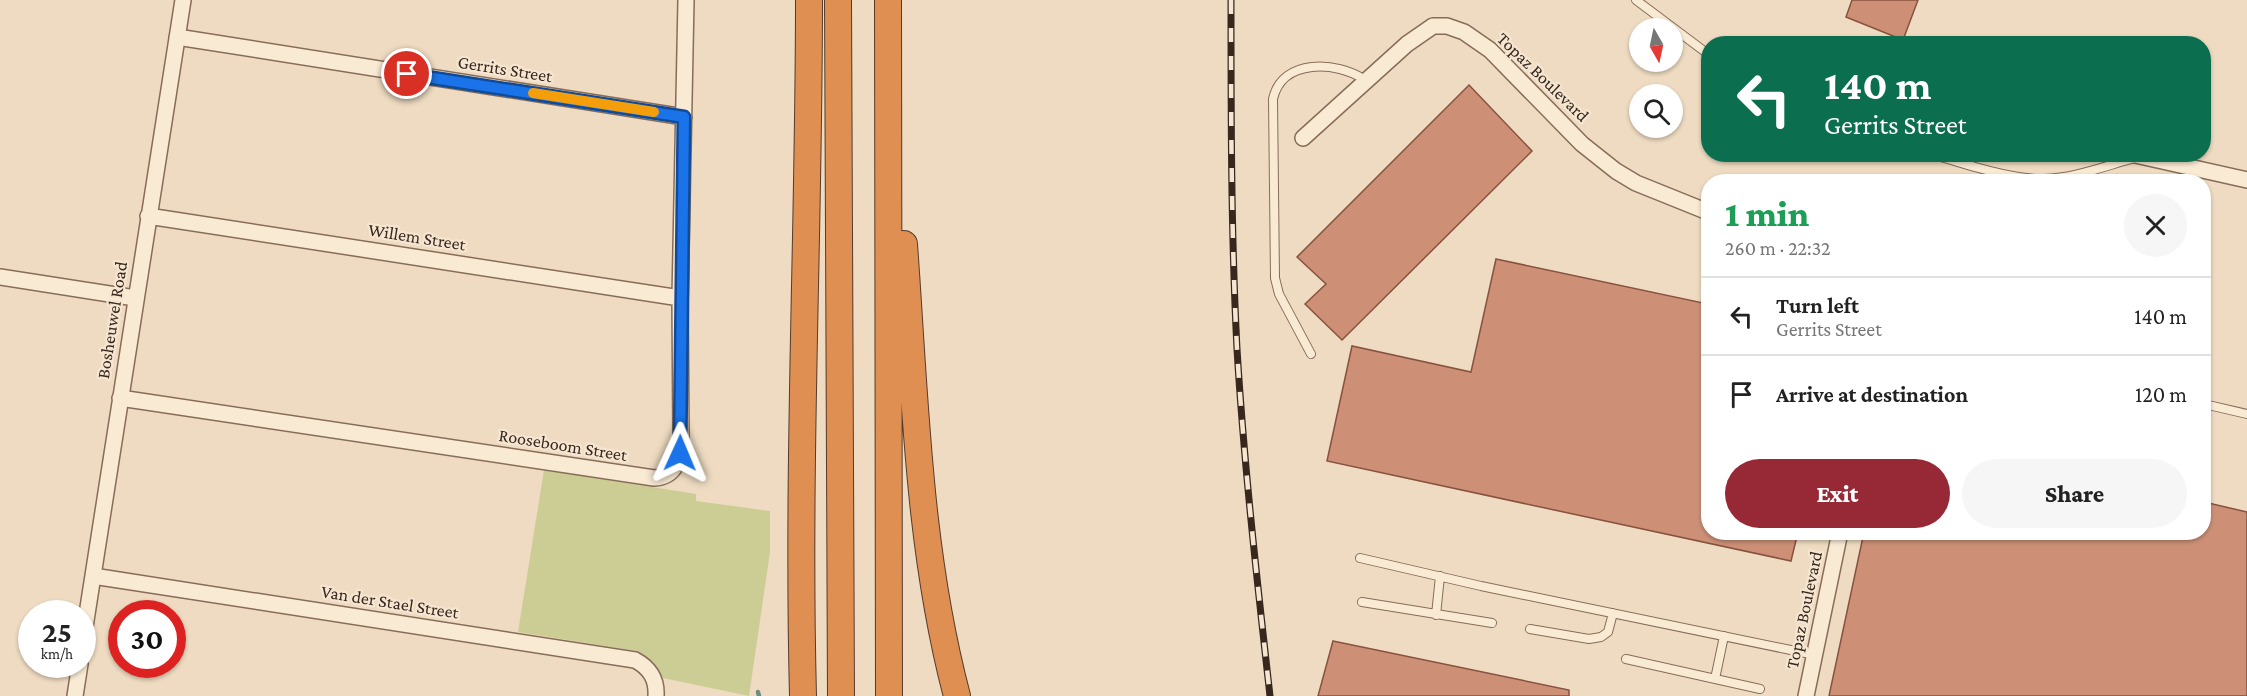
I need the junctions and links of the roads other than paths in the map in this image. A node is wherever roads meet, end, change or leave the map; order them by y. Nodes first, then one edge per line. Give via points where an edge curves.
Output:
1 (183, 0) edge
2 (686, 0) edge
3 (809, 0) edge
4 (838, 0) edge
5 (888, 0) edge
6 (1636, 0) edge
7 (177, 37) junction
8 (1701, 49) edge
9 (888, 55) junction
10 (1365, 80) junction
11 (684, 117) junction
12 (1304, 138) dead end
13 (1962, 162) edge
14 (2114, 162) edge
15 (2166, 162) edge
16 (2010, 174) edge
17 (2073, 174) edge
18 (2247, 180) edge
19 (1701, 209) edge
20 (148, 216) junction
21 (0, 277) edge
22 (135, 298) junction
23 (680, 298) junction
24 (1311, 354) dead end
25 (120, 398) junction
26 (2211, 406) edge
27 (2247, 414) edge
28 (1838, 540) edge
29 (1360, 558) dead end
30 (93, 576) junction
31 (1440, 576) junction
32 (800, 584) junction
33 (89, 600) edge
34 (1362, 602) dead end
35 (1613, 613) junction
36 (1436, 615) junction
37 (1492, 623) dead end
38 (1530, 629) dead end
39 (1724, 636) junction
40 (1815, 655) junction
41 (1626, 659) dead end
42 (78, 678) edge
43 (1715, 679) junction
44 (1760, 689) dead end
45 (75, 696) edge
46 (656, 696) edge
47 (789, 696) edge
48 (803, 696) edge
49 (841, 696) edge
50 (889, 696) edge
51 (957, 696) edge
52 (1806, 696) edge

1 - 7 street, Bosheuwel Road
2 - 11 street, Rooseboom Street
3 - 32 highway
4 - 49 highway
5 - 9 highway
6 - 8 lane
7 - 11 street, Gerrits Street
7 - 20 street, Bosheuwel Road
9 - 50 highway
9 - 51 highway via 923,503 936,603
10 - 12 street, Topaz Boulevard
10 - 19 street, Topaz Boulevard via 1433,26 1464,32 1490,50 1582,144 1616,171
10 - 24 lane via 1339,68 1300,69 1280,81 1273,99 1275,278 1279,294
11 - 23 street, Rooseboom Street
13 - 16 lane
14 - 17 lane
15 - 18 street
20 - 22 street, Bosheuwel Road
20 - 23 street, Willem Street
21 - 22 street
22 - 25 street, Bosheuwel Road
23 - 25 street, Rooseboom Street via 680,453 676,467 658,478
25 - 30 street, Bosheuwel Road
26 - 27 lane
28 - 40 street, Topaz Boulevard
29 - 31 lane
30 - 33 street, Bosheuwel Road
30 - 46 street, Van der Stael Street via 635,660 651,672
31 - 35 lane
31 - 36 lane
32 - 47 highway
32 - 48 highway
34 - 36 lane
35 - 38 lane via 1608,632 1595,639
35 - 39 lane
36 - 37 lane
39 - 40 lane
39 - 43 lane
40 - 52 street, Topaz Boulevard
41 - 43 lane
42 - 45 street
43 - 44 lane

